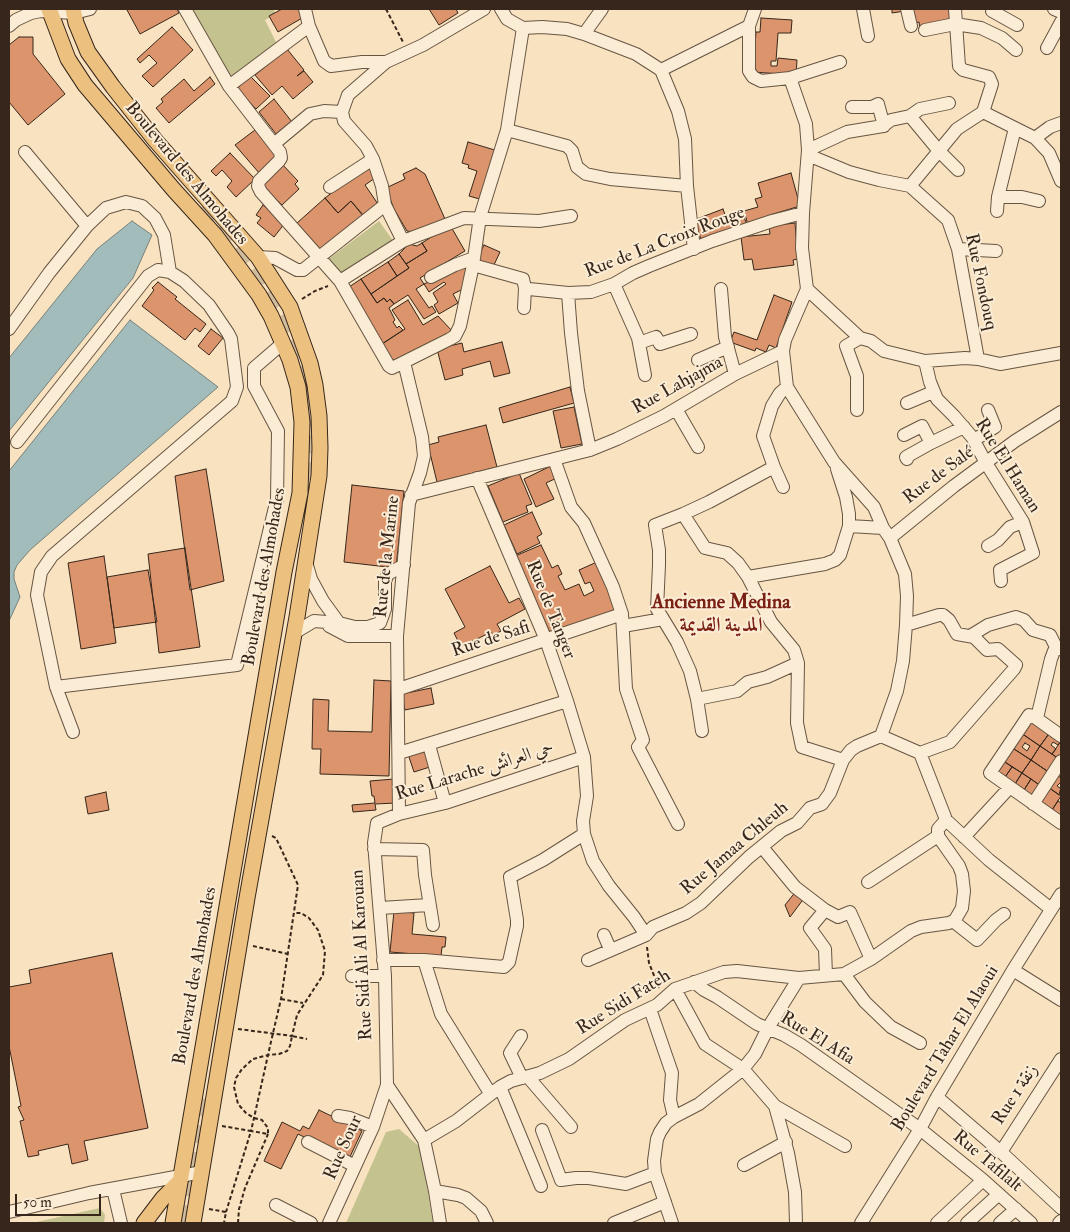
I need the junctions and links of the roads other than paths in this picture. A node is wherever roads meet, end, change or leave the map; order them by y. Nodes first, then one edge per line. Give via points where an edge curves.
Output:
1 (90, 9) edge
2 (185, 9) edge
3 (305, 9) edge
4 (484, 9) edge
5 (501, 9) edge
6 (602, 9) edge
7 (754, 9) edge
8 (863, 9) edge
9 (907, 9) edge
10 (955, 9) edge
11 (1054, 9) edge
12 (49, 10) edge
13 (989, 10) edge
14 (73, 11) edge
15 (1061, 12) edge
16 (1061, 22) edge
17 (955, 24) junction
18 (1017, 24) dead end
19 (9, 26) edge
20 (309, 26) junction
21 (748, 26) junction
22 (911, 26) dead end
23 (523, 28) junction
24 (925, 30) dead end
25 (584, 34) junction
26 (868, 36) dead end
27 (1047, 48) dead end
28 (1016, 50) dead end
29 (386, 62) junction
30 (840, 62) dead end
31 (661, 70) junction
32 (790, 78) junction
33 (229, 86) junction
34 (949, 103) dead end
35 (852, 107) dead end
36 (342, 112) junction
37 (983, 112) junction
38 (910, 116) junction
39 (1061, 123) edge
40 (884, 126) junction
41 (1015, 128) junction
42 (507, 130) junction
43 (1035, 138) junction
44 (274, 144) junction
45 (939, 151) junction
46 (25, 152) dead end
47 (808, 152) junction
48 (373, 159) junction
49 (958, 170) dead end
50 (1061, 180) edge
51 (687, 186) junction
52 (910, 186) junction
53 (330, 187) dead end
54 (998, 197) junction
55 (1039, 201) dead end
56 (385, 205) junction
57 (997, 211) dead end
58 (803, 213) junction
59 (571, 216) dead end
60 (480, 218) junction
61 (87, 226) junction
62 (403, 241) junction
63 (694, 249) junction
64 (958, 249) junction
65 (996, 251) dead end
66 (258, 257) junction
67 (319, 257) junction
68 (473, 262) junction
69 (170, 272) junction
70 (431, 277) dead end
71 (340, 281) junction
72 (614, 284) junction
73 (525, 288) junction
74 (721, 289) dead end
75 (806, 289) junction
76 (568, 293) junction
77 (524, 308) dead end
78 (9, 329) edge
79 (691, 334) dead end
80 (860, 338) junction
81 (302, 339) junction
82 (283, 343) junction
83 (639, 343) junction
84 (728, 347) junction
85 (783, 351) junction
86 (1061, 353) edge
87 (978, 358) junction
88 (698, 360) dead end
89 (925, 361) junction
90 (404, 362) junction
91 (254, 368) junction
92 (735, 374) junction
93 (645, 375) dead end
94 (237, 380) junction
95 (787, 386) junction
96 (933, 392) junction
97 (907, 403) dead end
98 (676, 409) junction
99 (857, 410) dead end
100 (988, 410) dead end
101 (1061, 412) edge
102 (964, 427) junction
103 (904, 435) dead end
104 (974, 440) junction
105 (17, 442) dead end
106 (932, 443) junction
107 (698, 447) dead end
108 (590, 450) junction
109 (554, 459) junction
110 (907, 460) dead end
111 (834, 462) junction
112 (986, 462) junction
113 (774, 467) junction
114 (477, 478) junction
115 (784, 487) dead end
116 (411, 495) junction
117 (683, 514) junction
118 (1023, 522) junction
119 (849, 526) junction
120 (887, 533) junction
121 (988, 546) dead end
122 (306, 560) junction
123 (404, 564) junction
124 (748, 577) junction
125 (1001, 581) dead end
126 (298, 617) junction
127 (663, 619) junction
128 (622, 620) junction
129 (314, 621) junction
130 (340, 623) junction
131 (906, 625) junction
132 (294, 633) junction
133 (397, 636) junction
134 (970, 636) junction
135 (546, 640) junction
136 (1056, 652) edge
137 (798, 663) junction
138 (56, 686) junction
139 (399, 689) junction
140 (697, 699) junction
141 (567, 701) junction
142 (1037, 718) junction
143 (702, 731) dead end
144 (73, 732) dead end
145 (882, 736) junction
146 (1061, 736) edge
147 (430, 744) junction
148 (399, 753) junction
149 (920, 753) junction
150 (584, 757) junction
151 (843, 760) junction
152 (1061, 761) edge
153 (1010, 787) junction
154 (445, 802) junction
155 (1034, 804) junction
156 (399, 814) junction
157 (945, 819) junction
158 (377, 823) joint
159 (1061, 823) edge
160 (678, 824) dead end
161 (584, 834) junction
162 (938, 836) junction
163 (964, 837) junction
164 (762, 847) junction
165 (374, 850) junction
166 (868, 882) dead end
167 (1061, 894) edge
168 (229, 896) junction
169 (247, 898) junction
170 (429, 905) junction
171 (380, 908) junction
172 (1051, 909) junction
173 (825, 910) junction
174 (1004, 914) dead end
175 (953, 921) junction
176 (433, 925) dead end
177 (604, 935) dead end
178 (646, 935) junction
179 (610, 949) junction
180 (871, 959) junction
181 (384, 960) junction
182 (424, 960) junction
183 (588, 960) dead end
184 (1012, 970) junction
185 (844, 974) junction
186 (826, 975) junction
187 (352, 976) dead end
188 (385, 976) junction
189 (799, 978) junction
190 (694, 982) junction
191 (675, 989) junction
192 (1061, 1000) edge
193 (650, 1009) junction
194 (768, 1028) junction
195 (521, 1036) dead end
196 (920, 1044) dead end
197 (1061, 1059) edge
198 (743, 1069) junction
199 (525, 1077) junction
200 (387, 1085) junction
201 (495, 1090) junction
202 (937, 1097) junction
203 (775, 1106) junction
204 (338, 1116) dead end
205 (674, 1117) junction
206 (373, 1127) junction
207 (571, 1127) dead end
208 (920, 1128) junction
209 (542, 1130) dead end
210 (424, 1140) junction
211 (308, 1142) dead end
212 (786, 1142) junction
213 (845, 1146) dead end
214 (1001, 1152) junction
215 (355, 1166) junction
216 (744, 1166) dead end
217 (202, 1172) junction
218 (655, 1173) junction
219 (180, 1179) junction
220 (983, 1180) junction
221 (541, 1186) dead end
222 (114, 1189) junction
223 (436, 1191) junction
224 (999, 1194) junction
225 (666, 1202) junction
226 (276, 1205) dead end
227 (1061, 1208) edge
228 (1016, 1210) junction
229 (9, 1212) edge
230 (121, 1223) edge
231 (144, 1223) edge
232 (173, 1223) edge
233 (194, 1223) edge
234 (311, 1223) edge
235 (329, 1223) edge
236 (440, 1223) edge
237 (487, 1223) edge
238 (614, 1223) edge
239 (672, 1223) edge
240 (796, 1223) edge
241 (861, 1223) edge
242 (937, 1223) edge
243 (967, 1223) edge
244 (1000, 1223) edge
245 (1031, 1223) edge

1 - 14 street
2 - 33 street
3 - 20 street
4 - 29 street via 408,53
5 - 23 street via 507,19
6 - 25 street
7 - 21 street
8 - 26 street
9 - 22 street
10 - 17 street
11 - 15 street
12 - 14 street
12 - 19 street via 31,13
12 - 82 main road, Boulevard des Almohades via 68,59 85,85 239,266 259,295
13 - 18 street
14 - 66 main road, Boulevard des Almohades via 88,52 113,87
16 - 27 street
17 - 24 street
17 - 28 street via 991,32
17 - 37 street via 960,69 992,80
20 - 29 street via 326,64 330,66
20 - 33 street
21 - 31 street
21 - 32 street via 749,71 753,77 761,81
23 - 25 street via 542,26
23 - 42 street
25 - 31 street via 627,50
29 - 36 street via 348,95
30 - 32 street
31 - 51 street via 682,122
32 - 47 street via 806,124
33 - 44 street
34 - 38 street via 920,109
35 - 40 street via 878,104
36 - 44 street via 324,110 310,114
36 - 48 street via 344,121
37 - 41 street
37 - 45 street via 957,129
38 - 40 street via 891,120
38 - 45 street
39 - 43 street
40 - 47 street via 848,132
41 - 43 street
41 - 54 street
42 - 51 street via 567,146 577,167 586,174
42 - 60 street
43 - 50 street via 1049,153
44 - 67 street via 281,158 258,186
45 - 49 street
45 - 52 street
46 - 61 street
47 - 52 street via 849,172
47 - 58 street
48 - 53 street
48 - 56 street
51 - 63 street
52 - 64 street, Rue Fondouq via 948,220
54 - 55 street
54 - 57 street
56 - 62 street
56 - 67 street
58 - 63 street, Rue de La Croix Rouge
58 - 75 street
59 - 60 street via 539,221
60 - 62 street via 464,218
60 - 68 street
61 - 69 street via 106,208 126,202 142,206 155,218 164,235
61 - 78 street
62 - 71 street
63 - 72 street, Rue de La Croix Rouge via 633,272
64 - 65 street
64 - 87 street, Rue Fondouq
66 - 67 street via 275,258 301,271
66 - 81 main road, Boulevard des Almohades via 290,307
67 - 71 street
68 - 70 street via 454,265
68 - 73 street via 522,279
68 - 90 street via 455,336
69 - 94 street via 209,305 228,333
69 - 105 street via 158,270 148,276
71 - 90 street via 390,367
72 - 76 street, Rue de La Croix Rouge via 597,291
72 - 83 street
73 - 76 street, Rue de La Croix Rouge
73 - 77 street
74 - 84 street
75 - 80 street
75 - 85 street
76 - 108 street via 578,391
79 - 83 street via 660,344 656,337
80 - 89 street via 871,341 884,351
80 - 99 street via 846,346 857,376
81 - 82 main road
81 - 122 main road, Boulevard des Almohades via 315,385 320,448
82 - 91 street
82 - 168 main road, Boulevard des Almohades via 298,387 302,422 300,493
83 - 93 street
84 - 88 street
84 - 92 street
85 - 92 street, Rue Lahjajma
85 - 95 street
86 - 87 street via 1000,364
87 - 89 street
89 - 96 street, Rue El Haman
90 - 116 street, Rue de la Marine via 424,456
91 - 94 street
91 - 138 street via 254,386 278,431 277,498 238,665
92 - 98 street, Rue Lahjajma
94 - 138 street via 232,401 52,556 41,572 37,594
95 - 111 street
95 - 113 street via 772,406 763,436
96 - 97 street
96 - 102 street, Rue El Haman
98 - 107 street
98 - 108 street, Rue Lahjajma
100 - 104 street via 996,427
101 - 112 street, Rue de Salé
102 - 104 street, Rue El Haman
102 - 106 street
103 - 106 street via 922,426
104 - 112 street, Rue El Haman
106 - 110 street via 906,457
108 - 109 street, Rue Lahjajma
109 - 114 street, Rue Lahjajma
109 - 128 street via 571,507 584,523 613,587
111 - 119 street via 846,497
111 - 120 street via 874,507
112 - 118 street, Rue El Haman
112 - 120 street, Rue de Salé
113 - 115 street
113 - 117 street
114 - 116 street, Rue Lahjajma
114 - 135 street, Rue de Tanger
116 - 123 street, Rue de la Marine
117 - 124 street via 705,548 727,553
117 - 127 street via 655,525 659,550 656,603
118 - 121 street
118 - 125 street, Rue El Haman via 1033,553 1000,570
119 - 120 street
119 - 124 street via 840,555 835,560
120 - 131 street via 905,574
122 - 126 main road, Boulevard des Almohades
122 - 130 street via 323,602
123 - 130 street via 388,574 385,581 385,609 380,623 355,627
123 - 133 street, Rue de la Marine
124 - 137 street via 771,622 794,650
126 - 129 street
126 - 132 main road, Boulevard des Almohades
127 - 128 street, Rue de Safi
127 - 140 street via 690,671
128 - 135 street, Rue de Safi
128 - 160 street via 626,688 643,740 638,747
129 - 130 street
129 - 132 street
129 - 133 street via 348,636
131 - 134 street via 939,614 949,620 957,634
131 - 145 street via 897,691
132 - 169 main road, Boulevard des Almohades
133 - 139 street, Rue de la Marine
134 - 136 street via 988,625 1016,617 1024,620 1032,630 1050,635
134 - 149 street via 987,650 996,648 1002,651 1016,667 950,742
135 - 139 street, Rue de Safi
135 - 141 street, Rue de Tanger
136 - 142 street
137 - 140 street via 767,678 746,683 737,691
137 - 151 street via 797,724 802,746
138 - 144 street
139 - 148 street, Rue de la Marine
140 - 143 street
141 - 147 street
141 - 150 street, Rue de Tanger
142 - 146 street
142 - 153 street via 1031,714 1028,717 991,771
145 - 149 street
145 - 151 street, Rue Jamaa Chleuh via 857,746
147 - 148 street
147 - 154 street
148 - 156 street, Rue de la Marine
149 - 157 street
150 - 154 street, Rue Larache حي العرائش
150 - 161 street, Rue de Tanger via 587,796
151 - 164 street, Rue Jamaa Chleuh via 826,800 810,808 797,823
152 - 155 street
153 - 155 street
153 - 163 street
154 - 156 street, Rue Larache حي العرائش
155 - 159 street
156 - 158 street, Rue Larache حي العرائش
157 - 162 street via 938,829
157 - 163 street
158 - 165 street, Rue Sidi Ali Al Karouan
161 - 178 street via 593,861
161 - 182 street via 510,876 517,926 509,962 504,968
162 - 166 street
162 - 175 street via 962,874 962,908
163 - 172 street
164 - 173 street via 795,887
164 - 178 street, Rue Jamaa Chleuh via 701,902 653,927
165 - 170 street via 423,850
165 - 171 street, Rue Sidi Ali Al Karouan
167 - 172 street, Boulevard Tahar El Alaoui
168 - 169 main road
168 - 219 main road, Boulevard des Almohades
169 - 217 main road, Boulevard des Almohades
170 - 171 street
170 - 176 street
171 - 181 street, Rue Sidi Ali Al Karouan
172 - 184 street, Boulevard Tahar El Alaoui
173 - 180 street via 838,917 850,912
173 - 186 street via 810,928 825,949
174 - 175 street via 977,940
175 - 180 street, Rue Sidi Fateh via 911,931
177 - 179 street
178 - 179 street, Rue Jamaa Chleuh
179 - 183 street, Rue Jamaa Chleuh
180 - 185 street, Rue Sidi Fateh
181 - 182 street
181 - 188 street, Rue Sidi Ali Al Karouan
182 - 201 street via 441,1014
184 - 192 street
184 - 202 street, Boulevard Tahar El Alaoui
185 - 186 street, Rue Sidi Fateh
185 - 196 street via 865,1002 891,1027
186 - 189 street, Rue Sidi Fateh
187 - 188 street
188 - 200 street, Rue Sidi Ali Al Karouan
189 - 190 street, Rue Sidi Fateh via 737,971
189 - 194 street
190 - 191 street, Rue Sidi Fateh
190 - 194 street, Rue El Afia
191 - 193 street, Rue Sidi Fateh
191 - 198 street via 701,1040
193 - 199 street, Rue Sidi Fateh via 625,1020 569,1059
193 - 205 street via 672,1073 670,1100
194 - 198 street
194 - 208 street, Rue El Afia via 801,1046
195 - 199 street via 510,1053
197 - 214 street, Rue 1 زنقة
198 - 203 street
198 - 205 street via 699,1104
199 - 201 street, Rue Sidi Fateh
199 - 207 street
200 - 206 street, Rue Sour
200 - 210 street
201 - 210 street, Rue Sidi Fateh via 456,1121
201 - 221 street
202 - 208 street, Boulevard Tahar El Alaoui
202 - 214 street
203 - 212 street
203 - 213 street
204 - 206 street
205 - 218 street via 666,1123 657,1139
206 - 215 street, Rue Sour
208 - 220 street, Rue Tafilalt
208 - 241 street, Boulevard Tahar El Alaoui
209 - 218 street via 561,1180 589,1178 626,1184
210 - 223 street
211 - 215 street
212 - 216 street
212 - 240 street via 795,1192
214 - 227 street
215 - 235 street, Rue Sour
217 - 219 street
217 - 233 main road, Boulevard des Almohades
218 - 225 street
219 - 222 street
219 - 231 main road
219 - 232 main road, Boulevard des Almohades
220 - 224 street, Rue Tafilalt
220 - 242 street
222 - 229 street
222 - 230 street
223 - 236 street
223 - 237 street via 466,1198 481,1211
224 - 228 street, Rue Tafilalt
224 - 243 street
225 - 238 street
225 - 239 street
226 - 234 street
228 - 244 street
228 - 245 street, Rue Tafilalt

